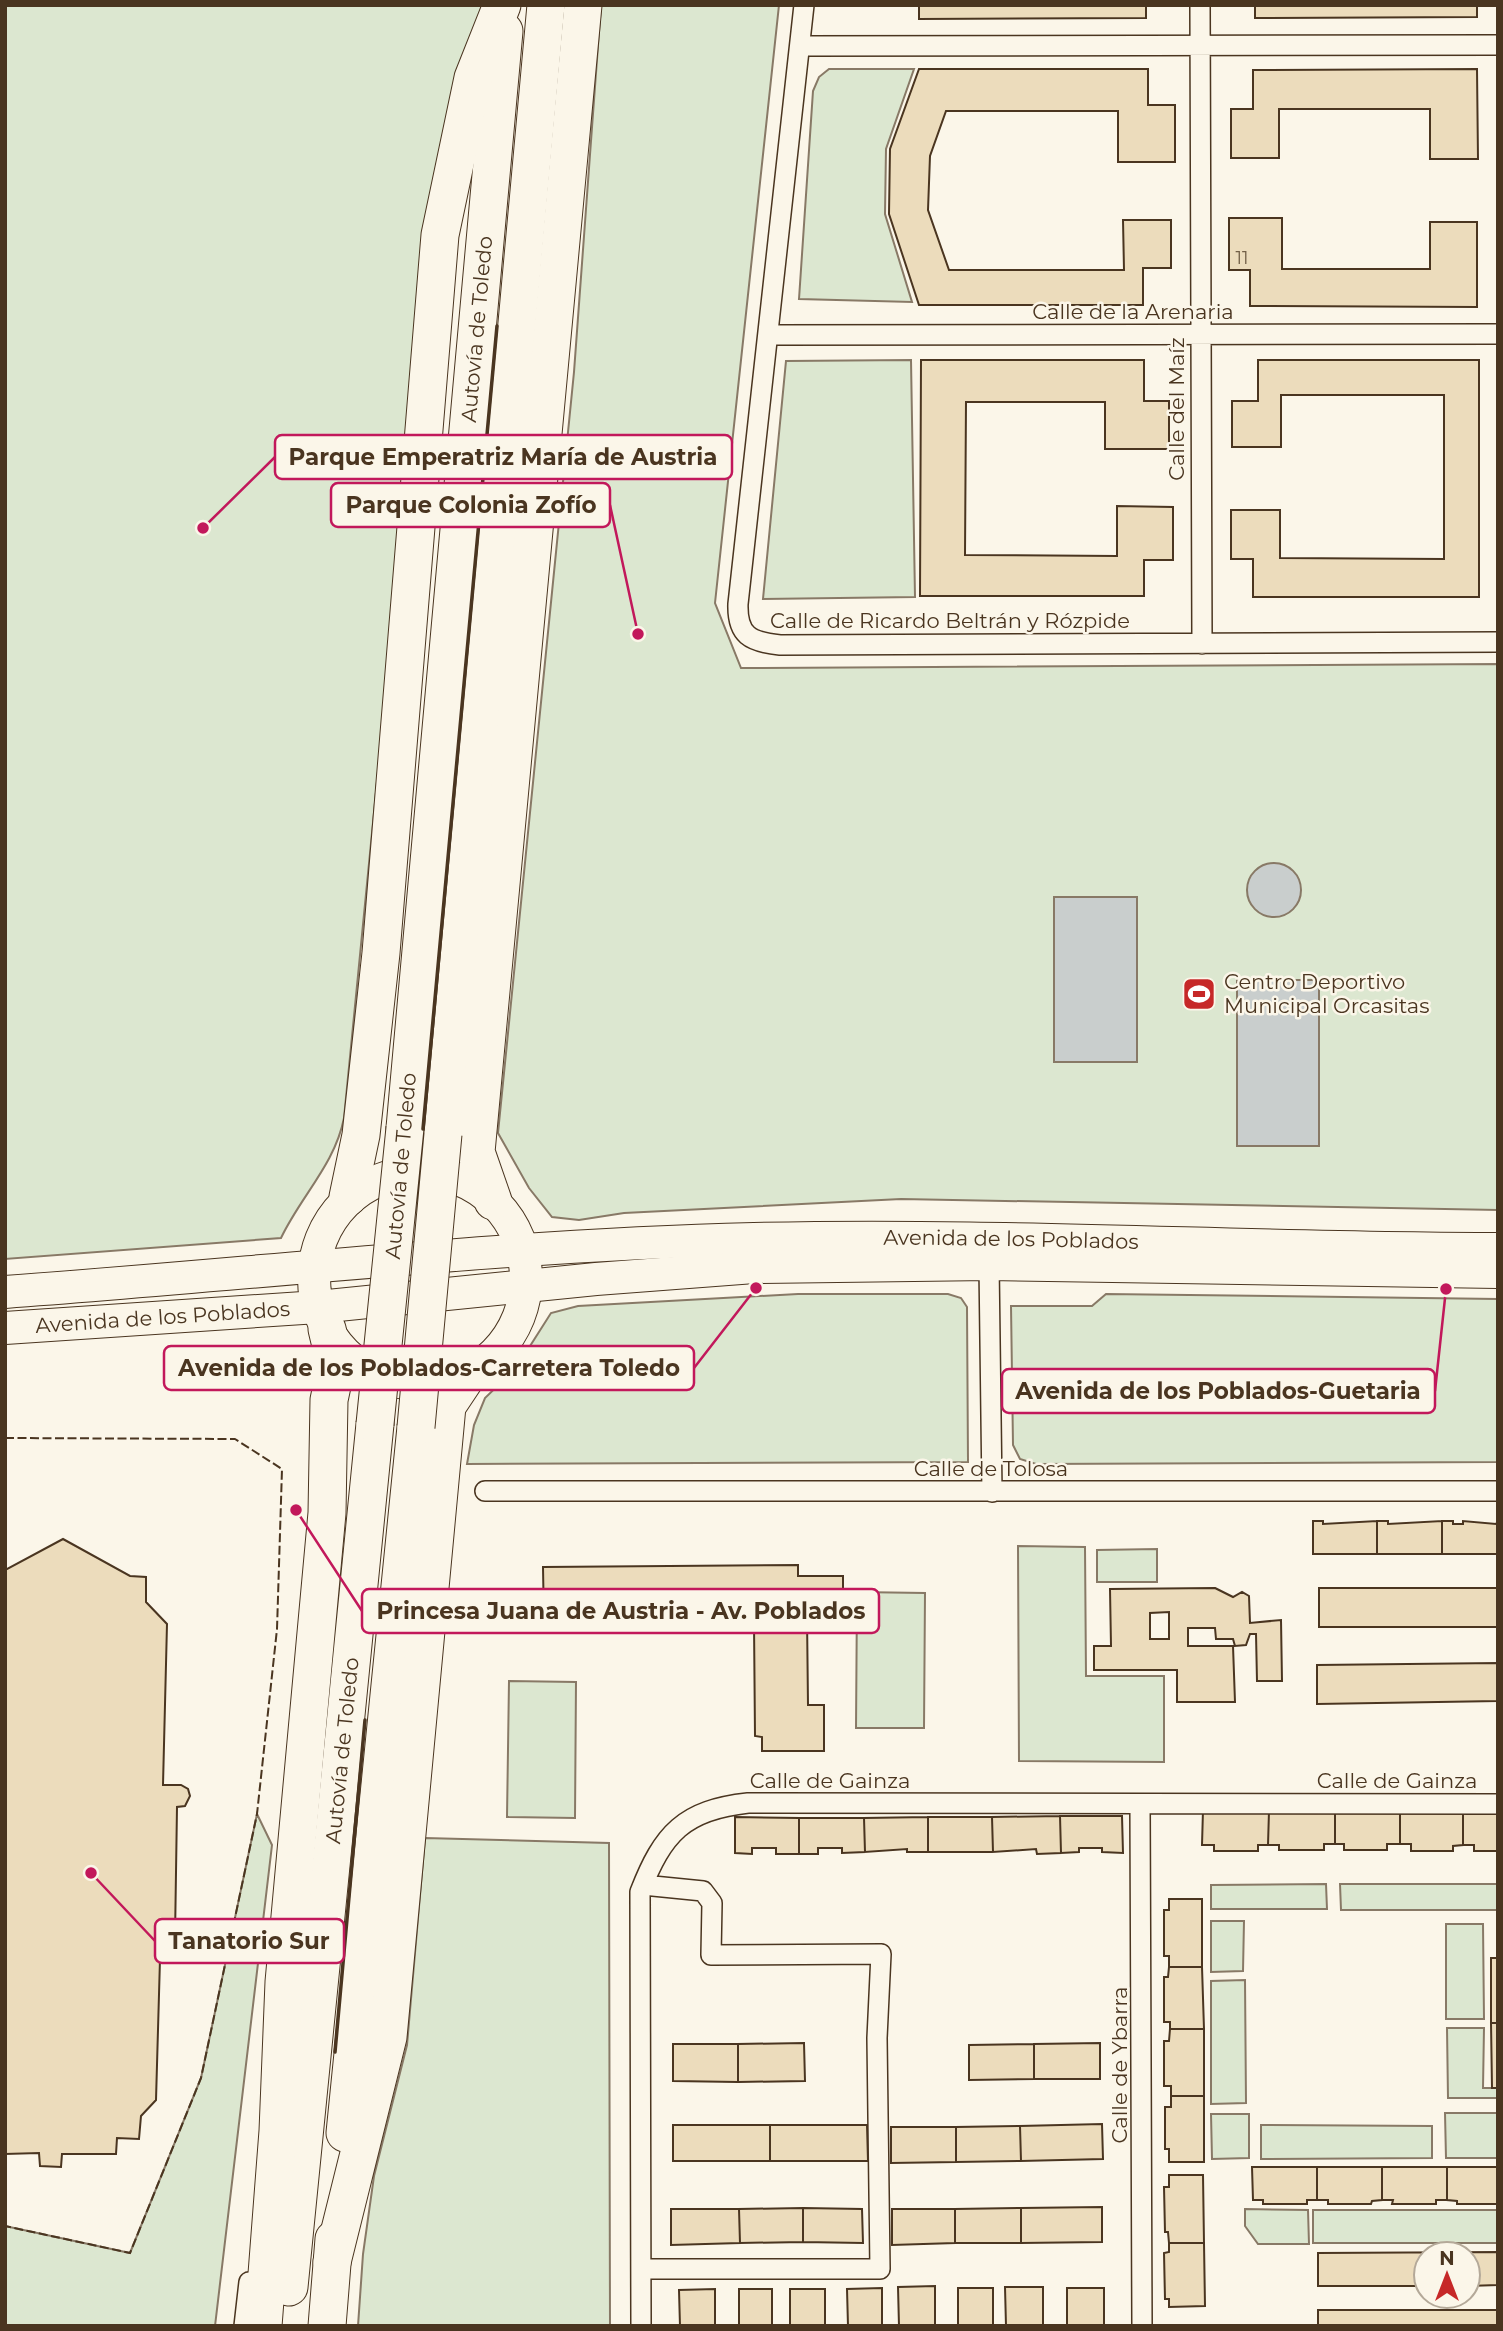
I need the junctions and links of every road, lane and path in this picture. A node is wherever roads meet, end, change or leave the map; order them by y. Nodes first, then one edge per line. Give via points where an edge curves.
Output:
1 (504, 5) edge
2 (546, 5) edge
3 (583, 5) edge
4 (804, 5) edge
5 (1200, 5) edge
6 (800, 46) junction
7 (1200, 46) junction
8 (1498, 46) edge
9 (1498, 334) edge
10 (768, 335) junction
11 (1200, 335) junction
12 (1498, 642) edge
13 (1202, 644) junction
14 (348, 1197) junction
15 (493, 1201) junction
16 (1498, 1248) edge
17 (523, 1250) junction
18 (989, 1264) junction
19 (314, 1268) junction
20 (1498, 1272) edge
21 (527, 1286) junction
22 (5, 1292) edge
23 (322, 1318) junction
24 (5, 1328) edge
25 (469, 1373) junction
26 (485, 1491) dead end
27 (1498, 1491) edge
28 (992, 1492) junction
29 (1498, 1804) edge
30 (1140, 1805) junction
31 (643, 1885) junction
32 (284, 1982) junction
33 (332, 2262) junction
34 (641, 2269) junction
35 (244, 2326) edge
36 (263, 2326) edge
37 (284, 2326) edge
38 (327, 2326) edge
39 (641, 2326) edge
40 (1142, 2326) edge

1 - 14 highway via 473,78 440,235 381,953 361,1135
1 - 37 highway, Autovía de Toledo, bridge via 405,1128
2 - 33 highway, Autovía de Toledo, bridge via 416,1427
3 - 15 highway via 477,1152
4 - 6 street, Calle de Ricardo Beltrán y Rózpide
5 - 7 street, Calle del Maíz
6 - 7 street
6 - 10 street, Calle de Ricardo Beltrán y Rózpide
7 - 8 street
7 - 11 street, Calle del Maíz
9 - 11 street, Calle de la Arenaria
10 - 11 street, Calle de la Arenaria
10 - 13 street, Calle de Ricardo Beltrán y Rózpide via 738,604 738,621 747,635 760,643 780,645
11 - 13 street, Calle del Maíz
12 - 13 street, Calle de Ricardo Beltrán y Rózpide
14 - 15 main road, Avenida de los Poblados via 387,1178 433,1173 466,1183
14 - 19 main road, Avenida de los Poblados via 330,1220
15 - 17 main road, Avenida de los Poblados via 511,1223
16 - 17 main road, Avenida de los Poblados via 822,1238
17 - 19 main road, Avenida de los Poblados
17 - 21 main road, Avenida de los Poblados
18 - 20 main road, Avenida de los Poblados
18 - 21 main road, Avenida de los Poblados via 754,1267
18 - 28 street
19 - 22 main road, Avenida de los Poblados
19 - 23 main road, Avenida de los Poblados
21 - 23 main road, Avenida de los Poblados
21 - 25 main road, Avenida de los Poblados via 514,1330 487,1361
23 - 24 main road, Avenida de los Poblados
23 - 25 main road, Avenida de los Poblados via 349,1358 378,1376 416,1385
23 - 32 highway via 336,1367 329,1400 327,1513
25 - 33 highway via 447,1406 388,2037
26 - 28 street, Calle de Tolosa
27 - 28 street, Calle de Tolosa
29 - 30 street, Calle de Gainza
30 - 31 street, Calle de Gainza via 722,1806 695,1815 677,1828 658,1850
30 - 40 street, Calle de Ybarra
31 - 34 street, Calle de Gainza
31 - 34 street via 703,1891 712,1903 711,1955 881,1954 877,2038 880,2269
32 - 35 street
32 - 36 highway
33 - 38 highway, Autovía de Toledo
34 - 39 street, Calle de Gainza

